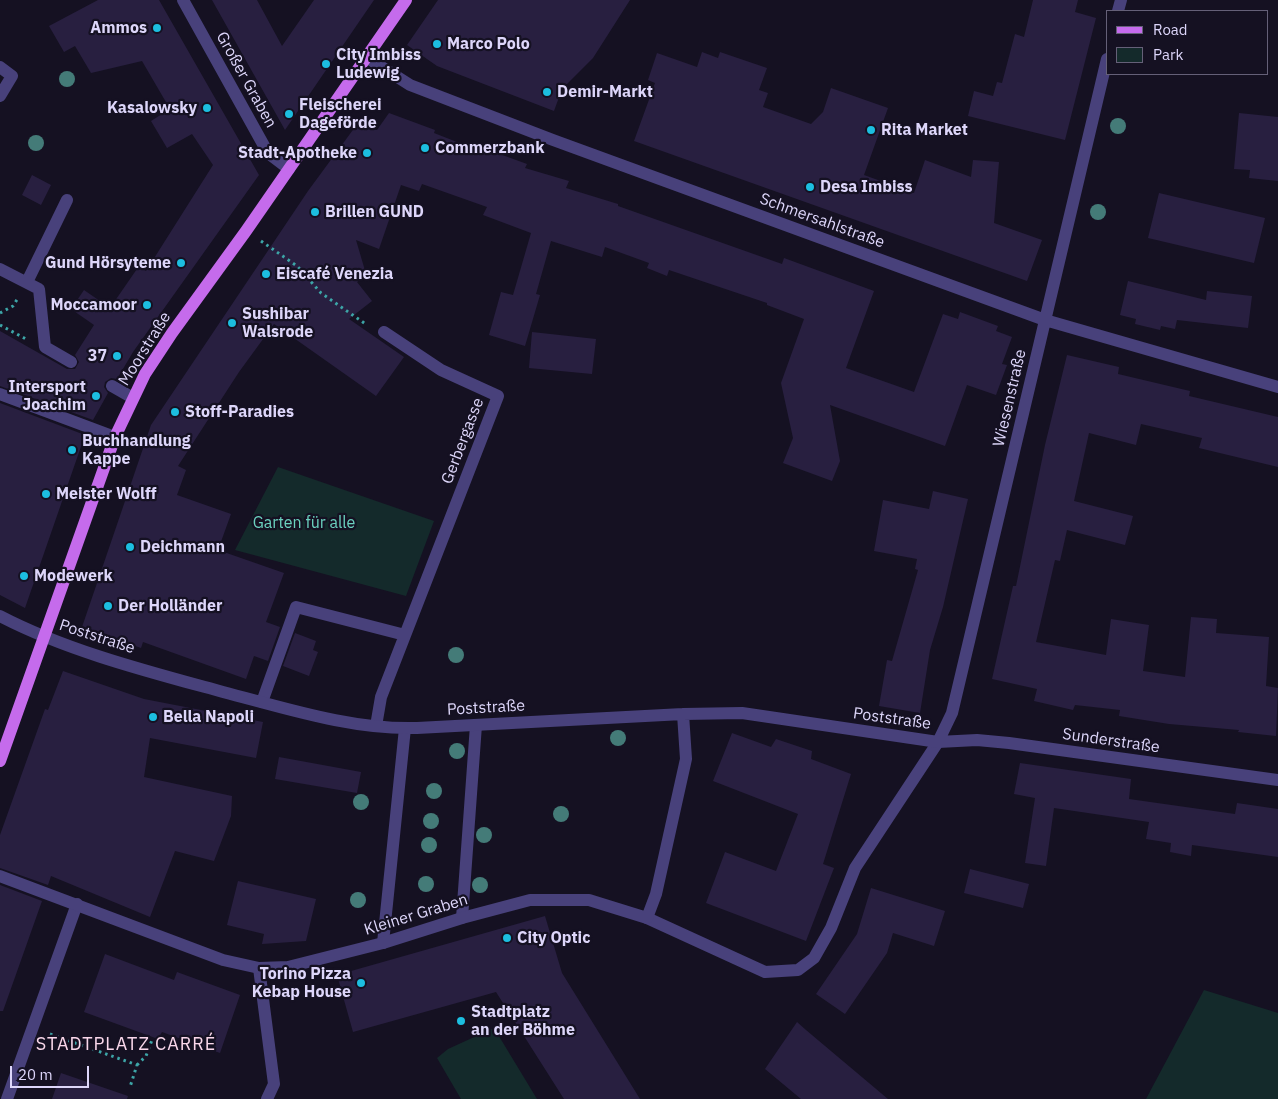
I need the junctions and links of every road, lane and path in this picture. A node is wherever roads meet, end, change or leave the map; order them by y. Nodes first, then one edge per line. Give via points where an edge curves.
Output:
1 (183, 0) edge
2 (406, 0) edge
3 (366, 57) junction
4 (1106, 63) edge
5 (0, 67) edge
6 (0, 96) edge
7 (289, 169) junction
8 (67, 200) dead end
9 (246, 230) junction
10 (0, 268) edge
11 (27, 282) junction
12 (1045, 320) junction
13 (384, 332) joint
14 (71, 362) dead end
15 (112, 386) dead end
16 (1278, 387) edge
17 (0, 394) edge
18 (133, 398) junction
19 (115, 436) junction
20 (0, 616) edge
21 (405, 635) junction
22 (46, 637) junction
23 (262, 702) junction
24 (683, 714) junction
25 (476, 725) junction
26 (376, 726) junction
27 (405, 728) junction
28 (938, 742) junction
29 (0, 761) edge
30 (1278, 780) edge
31 (0, 876) edge
32 (77, 904) junction
33 (462, 918) junction
34 (647, 918) junction
35 (383, 943) junction
36 (259, 968) junction
37 (33, 1028) junction
38 (152, 1040) dead end
39 (137, 1064) junction
40 (130, 1087) dead end
41 (7, 1099) edge
42 (267, 1099) edge

1 - 7 street, Großer Graben via 268,153
2 - 3 main road, Moorstraße
3 - 7 main road, Moorstraße
3 - 12 street, Schmersahlstraße via 419,88 552,140
4 - 12 street, Wiesenstraße
5 - 6 street via 12,76
7 - 9 main road, Moorstraße
8 - 11 street
9 - 13 path via 297,266 321,293 368,326
9 - 18 main road, Moorstraße via 172,333
10 - 11 street
11 - 14 street via 39,289 45,347
12 - 16 street, Schmersahlstraße
12 - 28 street, Wiesenstraße via 952,713
13 - 21 street, Gerbergasse via 441,370 498,396
15 - 18 street
17 - 19 street
18 - 19 main road, Moorstraße
19 - 22 main road, Moorstraße
20 - 22 street, Poststraße
21 - 23 street via 296,607
21 - 26 street, Gerbergasse via 381,697
22 - 23 street, Poststraße via 159,674
22 - 29 main road, Moorstraße
23 - 26 street, Poststraße
24 - 25 street, Poststraße
24 - 28 street, Poststraße via 742,714
24 - 34 street via 686,759 656,894
25 - 27 street, Poststraße
25 - 33 street
26 - 27 street, Poststraße
27 - 35 street
28 - 30 street, Sunderstraße via 977,740 1009,743
28 - 34 street, Wiesenstraße via 855,868 831,928 814,958 798,970 765,972
31 - 32 street, Kleiner Graben
32 - 36 street, Kleiner Graben via 223,960
32 - 37 street
33 - 34 street, Kleiner Graben via 530,900 560,899 589,900
33 - 35 street, Kleiner Graben
35 - 36 street, Kleiner Graben via 288,966
36 - 42 street via 274,1084
37 - 39 path
37 - 41 street
38 - 39 path via 146,1056
39 - 40 path

